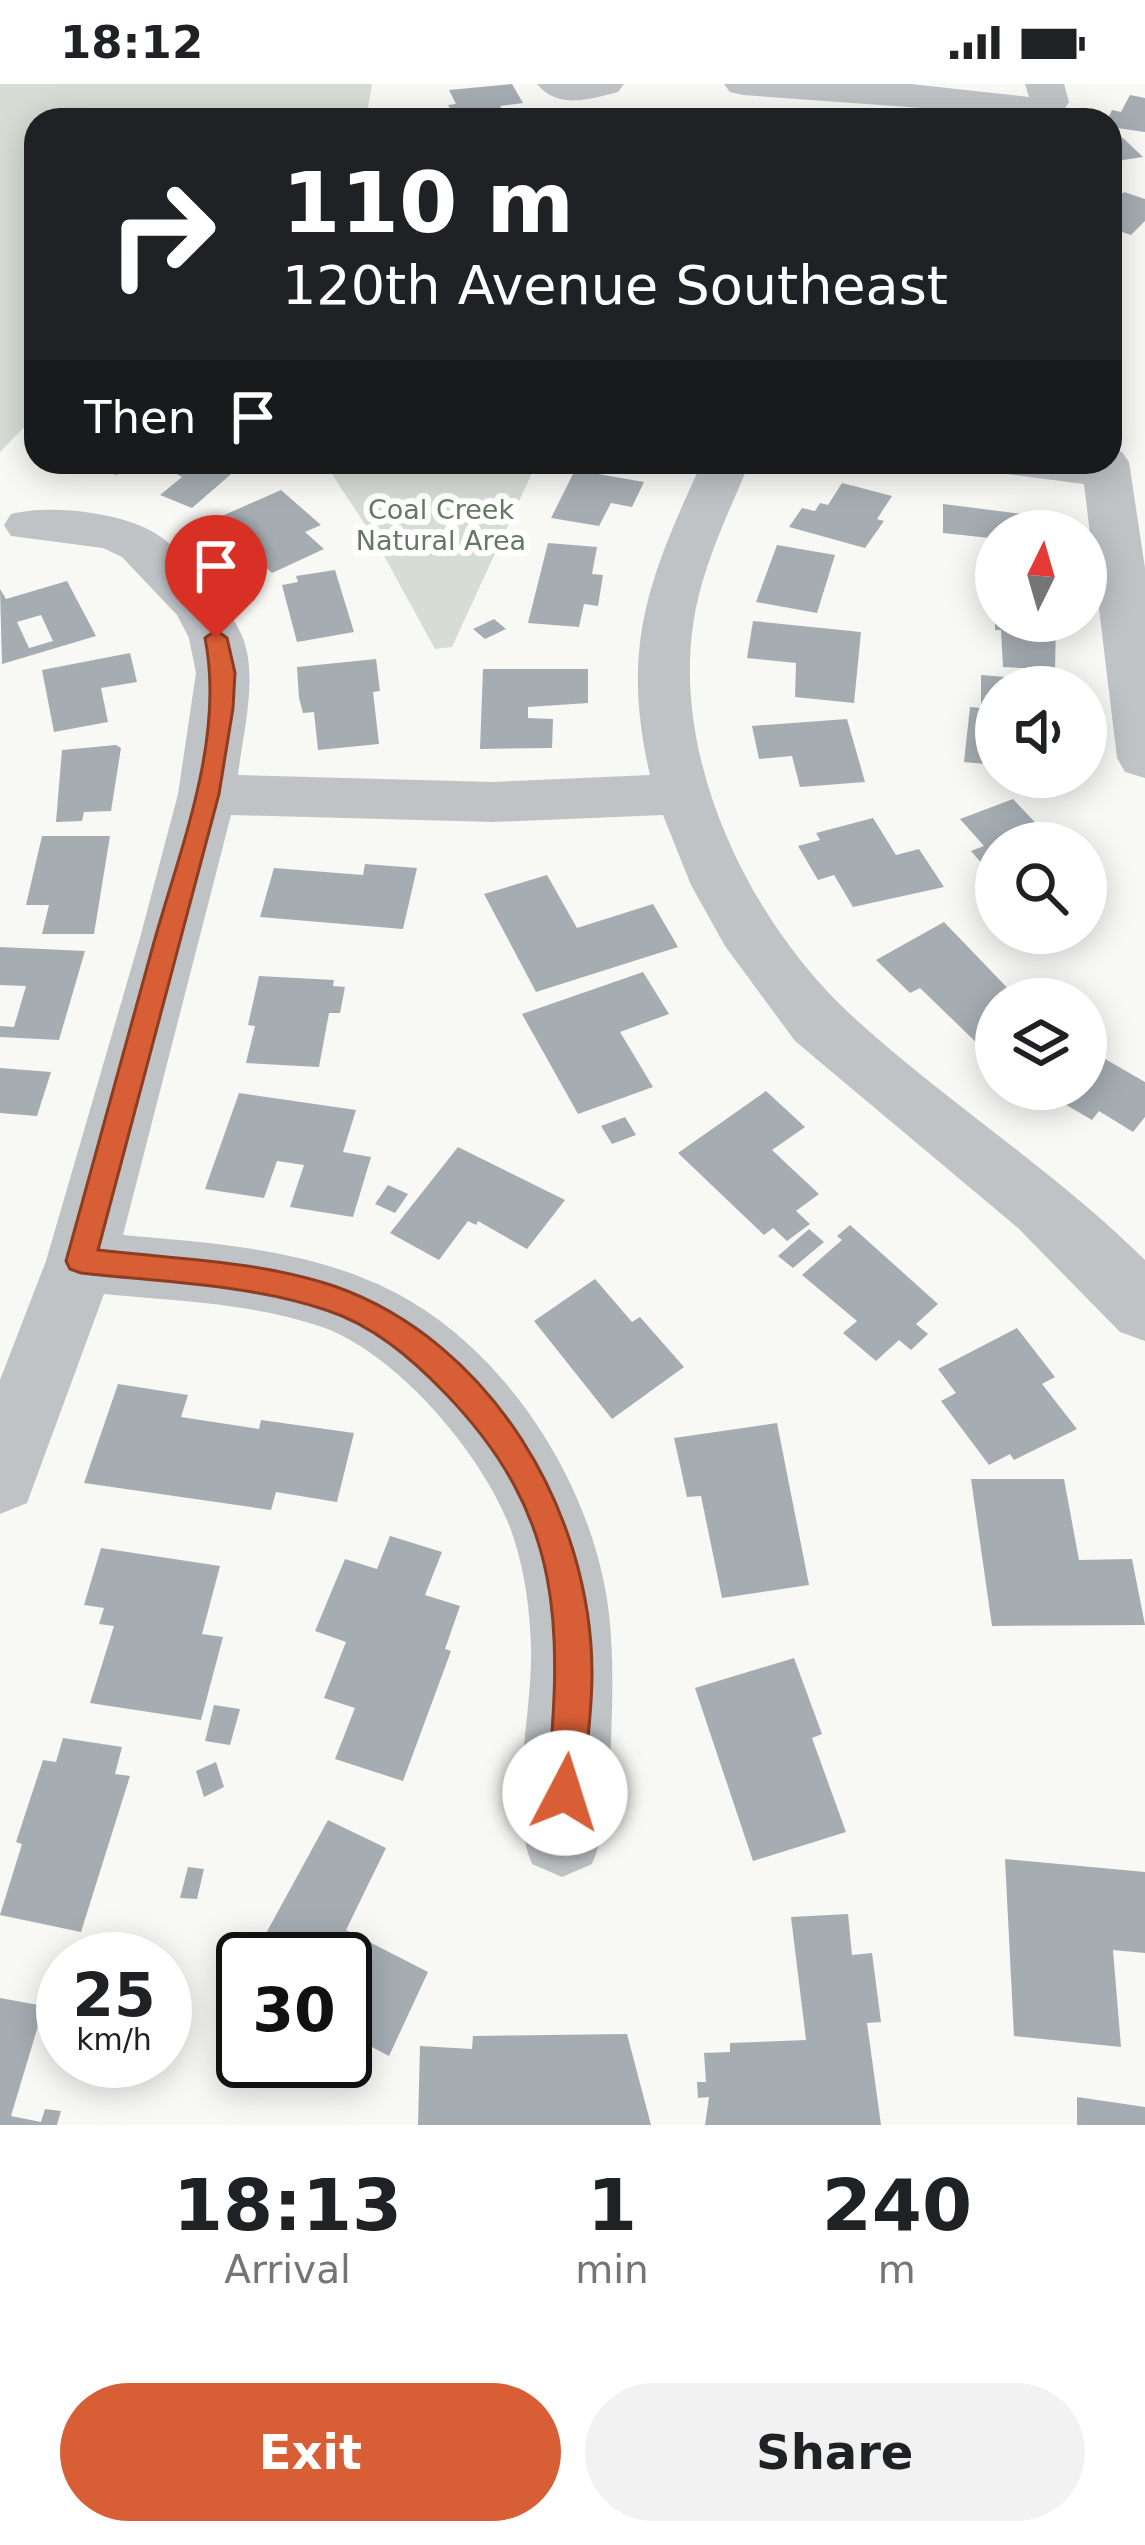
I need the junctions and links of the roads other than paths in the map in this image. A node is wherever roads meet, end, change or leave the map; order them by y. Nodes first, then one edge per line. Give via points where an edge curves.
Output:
1 (556, 84) edge
2 (605, 84) edge
3 (742, 84) edge
4 (1044, 84) edge
5 (983, 92) edge
6 (721, 474) edge
7 (1106, 474) edge
8 (29, 525) dead end
9 (1145, 758) edge
10 (207, 794) junction
11 (682, 794) junction
12 (81, 1261) junction
13 (1145, 1310) edge
14 (0, 1478) edge
15 (562, 1834) dead end

1 - 2 street via 576,91
3 - 5 street
4 - 5 street via 1050,102 1038,108
6 - 11 street via 664,643
7 - 9 street
8 - 10 street via 127,540 198,606 224,673
10 - 11 street via 493,802
10 - 12 street
11 - 13 street via 742,924 805,1009 1011,1180
12 - 14 street
12 - 15 street via 260,1281 328,1297 427,1354 470,1398 543,1505 563,1569 575,1672

